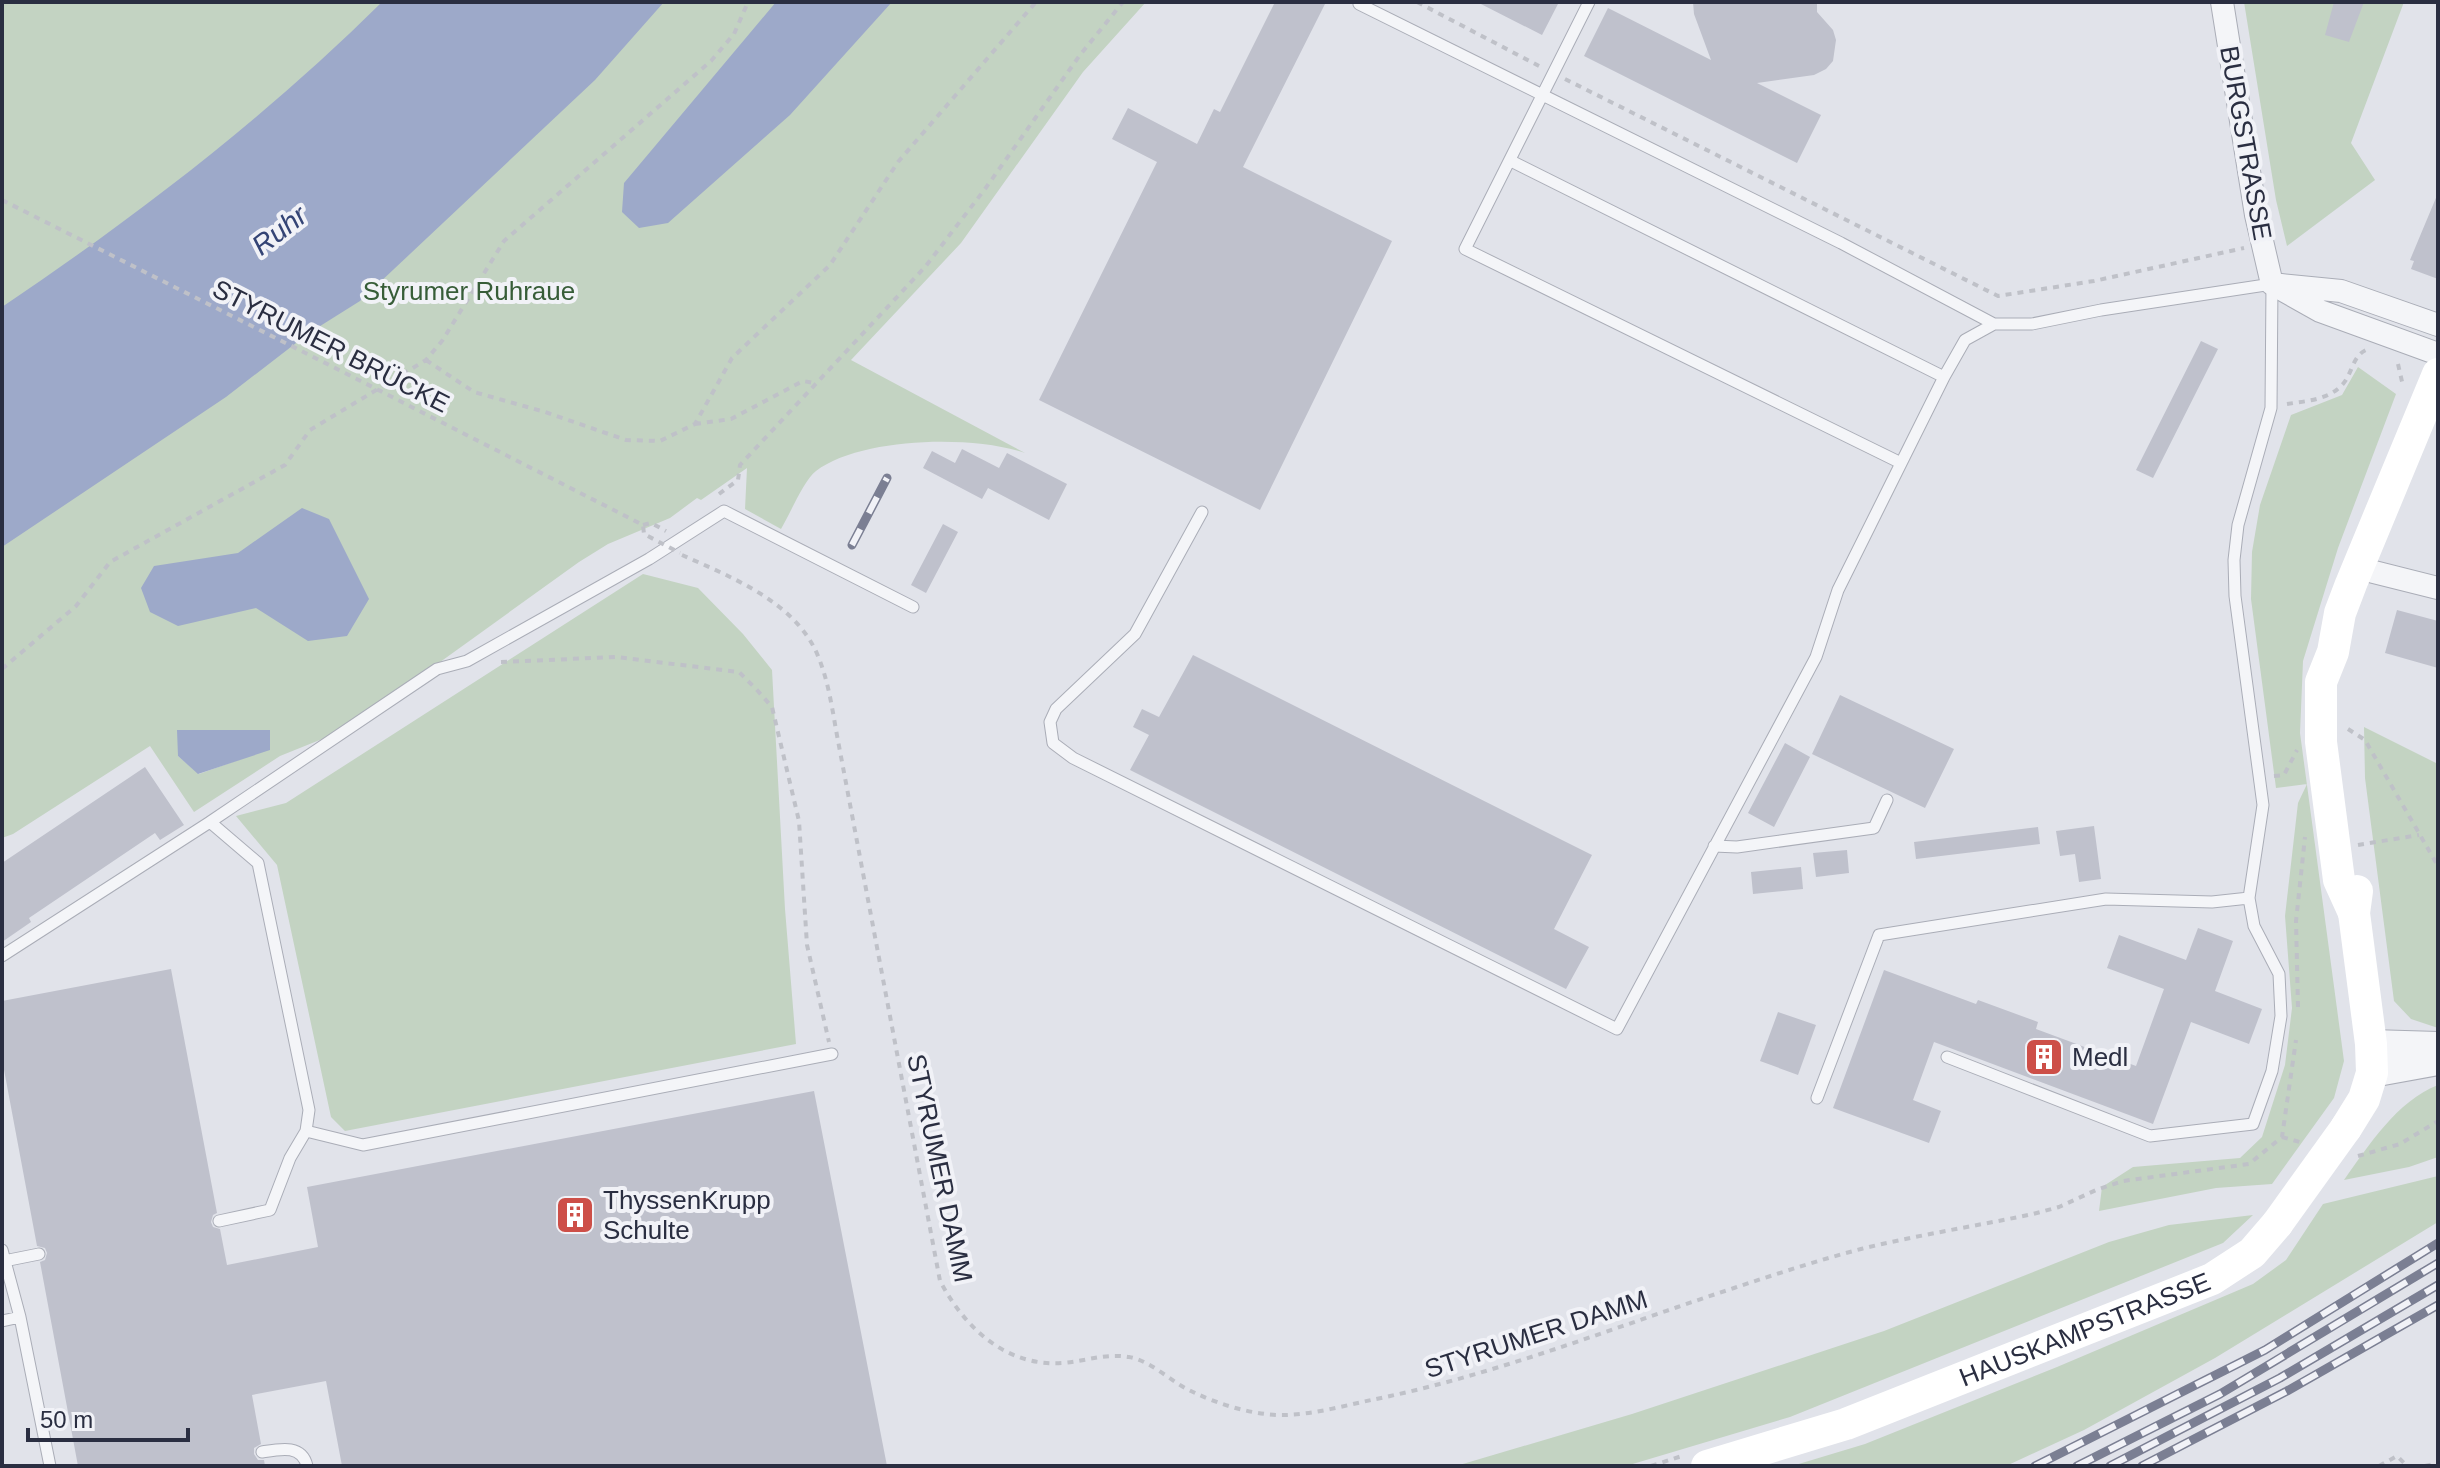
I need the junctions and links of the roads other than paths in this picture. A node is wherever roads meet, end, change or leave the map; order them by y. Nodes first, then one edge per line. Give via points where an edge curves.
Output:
1 (1589, 2) edge
2 (2222, 2) edge
3 (1359, 4) edge
4 (1542, 94) junction
5 (1511, 161) junction
6 (2272, 284) junction
7 (1994, 324) junction
8 (2438, 325) edge
9 (2438, 354) edge
10 (2438, 374) edge
11 (1944, 377) junction
12 (1901, 463) junction
13 (1202, 512) dead end
14 (2358, 568) junction
15 (2438, 588) edge
16 (913, 607) dead end
17 (2333, 652) junction
18 (1887, 800) dead end
19 (210, 822) junction
20 (1714, 846) junction
21 (2249, 898) junction
22 (2354, 913) junction
23 (2, 956) edge
24 (2438, 1046) edge
25 (832, 1054) road end
26 (1947, 1057) dead end
27 (2372, 1058) junction
28 (2438, 1061) edge
29 (1817, 1098) dead end
30 (306, 1131) junction
31 (219, 1221) dead end
32 (39, 1254) dead end
33 (3, 1256) edge
34 (20, 1317) junction
35 (2, 1321) edge
36 (262, 1452) dead end
37 (50, 1466) edge
38 (307, 1466) edge
39 (1707, 1466) edge

1 - 4 lane
2 - 6 street, BURGSTRASSE
3 - 4 lane
4 - 5 lane
4 - 7 lane
5 - 11 lane
5 - 12 lane via 1465,249
6 - 7 lane via 2032,324
6 - 8 street via 2341,291
6 - 9 street via 2320,311
6 - 21 lane via 2271,408 2238,525 2234,560 2263,805
7 - 11 lane via 1965,340
10 - 14 main road
11 - 12 lane
12 - 20 lane via 1838,590 1816,657
13 - 20 lane via 1135,634 1056,709 1050,730 1060,750 1617,1029
14 - 15 street
14 - 17 main road via 2340,613
16 - 19 lane via 724,511 467,661 437,669
17 - 22 main road via 2359,876
17 - 22 main road via 2321,682 2321,742 2339,880
18 - 20 lane via 1874,828
19 - 23 lane
19 - 30 lane via 258,863 309,1110
21 - 26 lane via 2254,926 2279,974 2281,1016 2272,1071 2253,1124 2150,1136
21 - 29 lane via 2106,899 1879,935
22 - 27 main road
24 - 27 street
25 - 30 lane via 363,1145
27 - 28 street
27 - 39 main road, HAUSKAMPSTRASSE, bridge via 2352,1142 2252,1253 2212,1279 1846,1424
30 - 31 lane via 270,1210
32 - 33 lane
33 - 34 lane
34 - 35 lane
34 - 37 lane
36 - 38 lane via 299,1452

